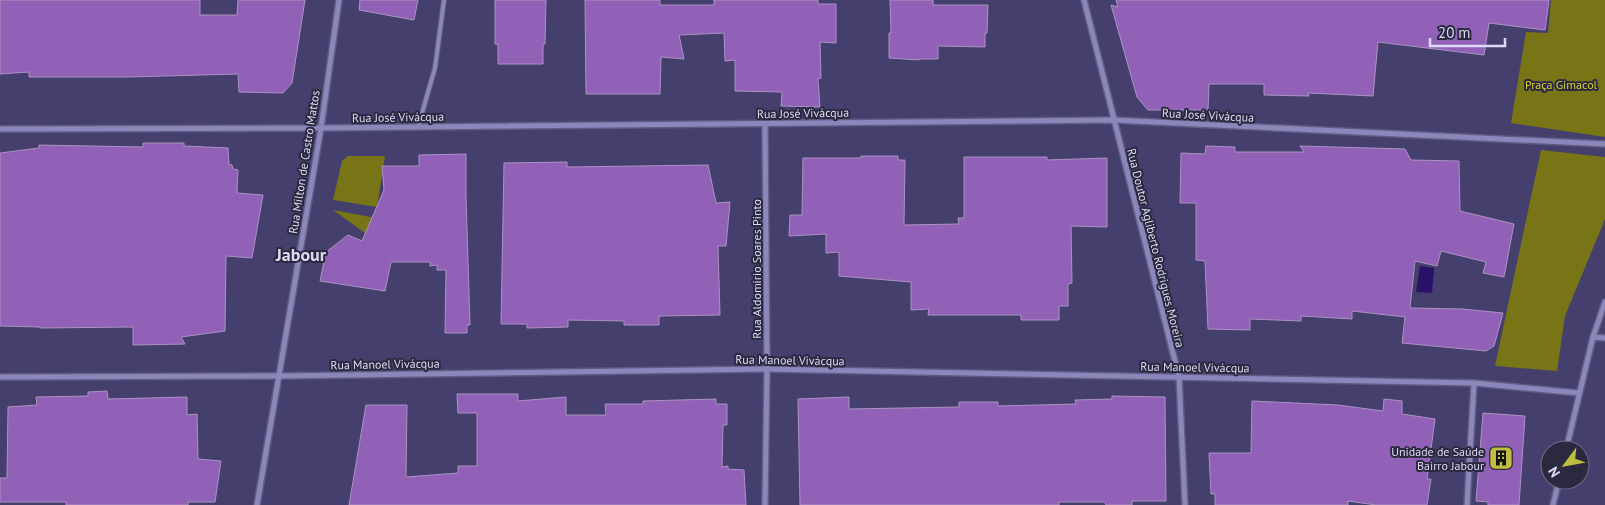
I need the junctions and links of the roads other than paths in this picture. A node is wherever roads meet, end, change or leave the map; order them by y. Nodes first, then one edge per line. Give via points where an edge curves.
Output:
1 (339, 0) edge
2 (444, 0) edge
3 (1084, 0) edge
4 (1114, 120) junction
5 (765, 124) junction
6 (418, 127) junction
7 (321, 128) junction
8 (0, 129) edge
9 (1605, 144) edge
10 (1605, 302) edge
11 (1593, 337) junction
12 (1605, 338) edge
13 (767, 369) junction
14 (278, 376) junction
15 (0, 377) edge
16 (1178, 377) junction
17 (1474, 383) junction
18 (1579, 392) junction
19 (1568, 440) edge
20 (1557, 490) edge
21 (257, 505) edge
22 (765, 505) edge
23 (1185, 505) edge
24 (1467, 505) edge
25 (1553, 505) edge

1 - 7 street, Rua Milton de Castro Mattos
2 - 6 lane via 435,68
3 - 4 street, Rua Doutor Agliberto Rodrigues Moreira
4 - 5 street, Rua José Vivácqua
4 - 9 street, Rua José Vivácqua
4 - 16 street, Rua Doutor Agliberto Rodrigues Moreira
5 - 6 street, Rua José Vivácqua
5 - 13 street, Rua Aldomirio Soares Pinto
6 - 7 street, Rua José Vivácqua
7 - 8 street, Rua José Vivácqua
7 - 14 street, Rua Milton de Castro Mattos
10 - 11 street
11 - 12 street
11 - 18 street
13 - 14 street, Rua Manoel Vivácqua
13 - 16 street, Rua Manoel Vivácqua
13 - 22 street, Rua Aldomirio Soares Pinto
14 - 15 street, Rua Manoel Vivácqua
14 - 21 street, Rua Milton de Castro Mattos
16 - 17 street, Rua Manoel Vivácqua
16 - 23 street, Rua Doutor Agliberto Rodrigues Moreira
17 - 18 street, Rua Manoel Vivácqua
17 - 24 street
18 - 19 street
20 - 25 street

